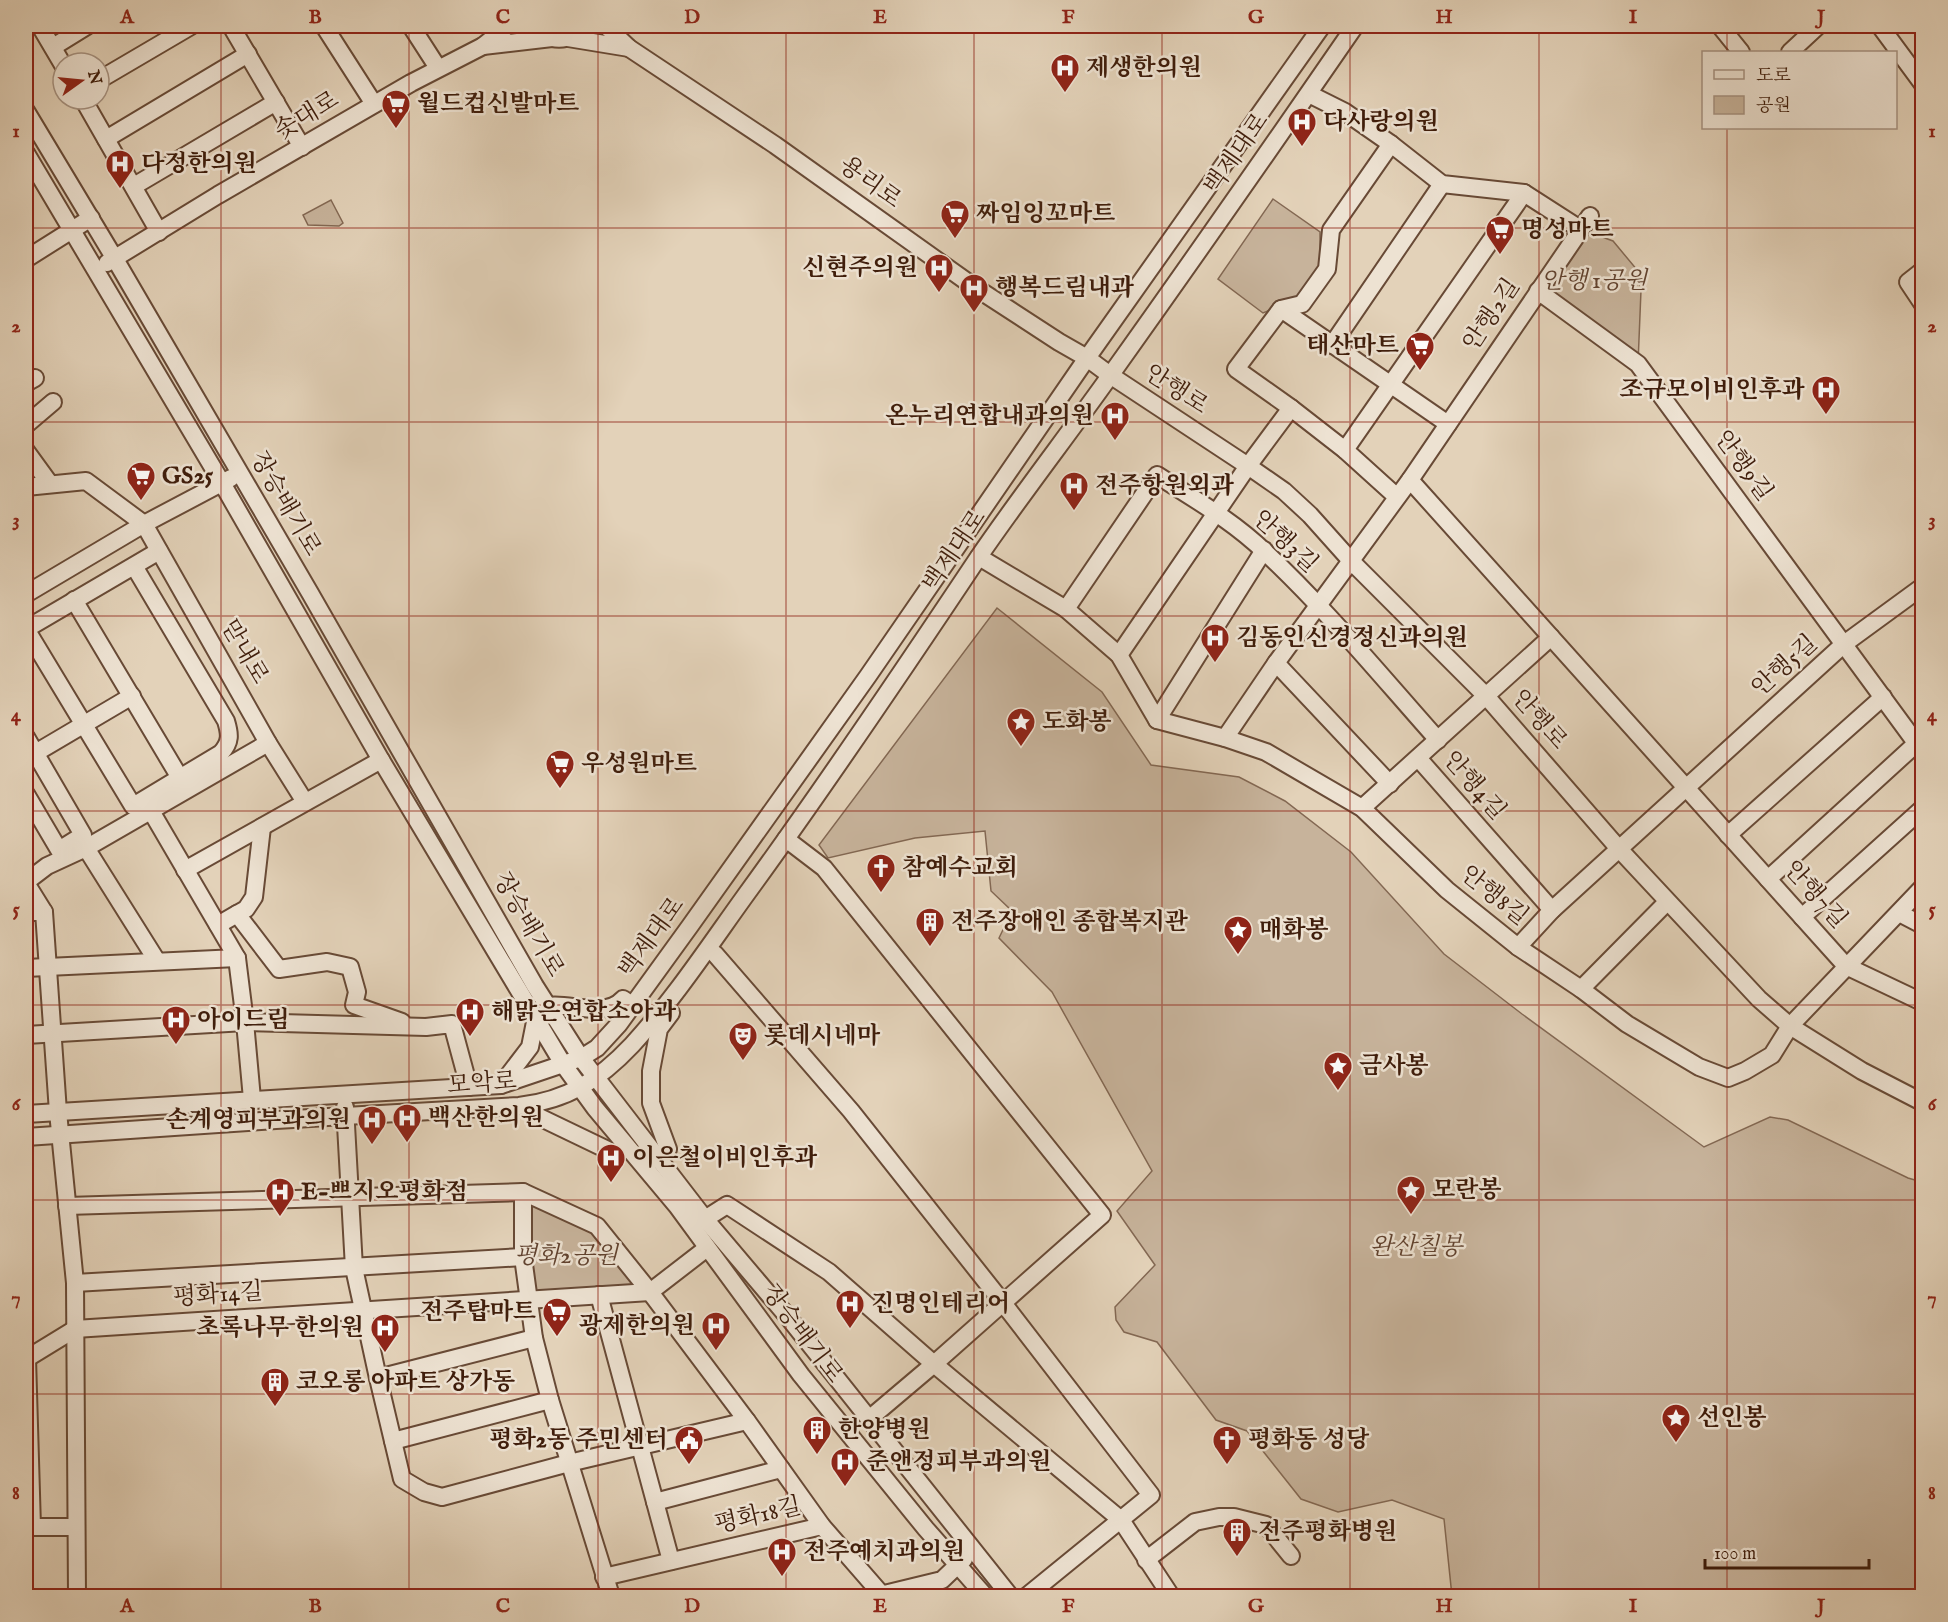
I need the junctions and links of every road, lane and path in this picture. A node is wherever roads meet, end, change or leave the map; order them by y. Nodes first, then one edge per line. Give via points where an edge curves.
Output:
1 (40, 26) edge
2 (87, 26) edge
3 (191, 26) edge
4 (231, 26) edge
5 (324, 26) edge
6 (411, 26) edge
7 (508, 26) edge
8 (536, 26) edge
9 (582, 26) edge
10 (606, 26) edge
11 (1322, 26) edge
12 (1355, 26) edge
13 (1720, 26) edge
14 (1818, 26) edge
15 (1880, 26) edge
16 (560, 38) junction
17 (483, 46) junction
18 (53, 47) junction
19 (629, 48) junction
20 (55, 51) edge
21 (1740, 51) edge
22 (1791, 51) edge
23 (248, 54) junction
24 (438, 68) junction
25 (111, 73) edge
26 (1923, 83) edge
27 (1309, 94) junction
28 (276, 102) junction
29 (374, 104) junction
30 (26, 111) edge
31 (90, 111) edge
32 (106, 138) junction
33 (1392, 144) junction
34 (302, 147) junction
35 (26, 153) edge
36 (1442, 184) junction
37 (134, 186) junction
38 (1524, 193) junction
39 (91, 218) junction
40 (70, 231) junction
41 (159, 232) junction
42 (26, 259) edge
43 (115, 259) junction
44 (95, 268) junction
45 (1923, 271) edge
46 (1538, 291) junction
47 (1923, 303) edge
48 (1281, 309) junction
49 (1332, 345) junction
50 (1087, 358) junction
51 (1110, 375) junction
52 (1390, 384) junction
53 (53, 402) dead end
54 (1291, 408) junction
55 (1448, 424) junction
56 (26, 425) edge
57 (1345, 450) junction
58 (26, 451) edge
59 (1248, 466) junction
60 (240, 473) junction
61 (1410, 480) junction
62 (222, 483) junction
63 (50, 484) junction
64 (26, 487) edge
65 (1397, 497) junction
66 (1216, 513) junction
67 (144, 524) junction
68 (1264, 550) junction
69 (159, 551) junction
70 (979, 557) junction
71 (1352, 562) junction
72 (134, 566) junction
73 (1923, 587) edge
74 (26, 594) edge
75 (74, 600) junction
76 (1319, 606) junction
77 (1065, 609) junction
78 (1551, 637) junction
79 (1844, 644) junction
80 (1119, 655) junction
81 (1276, 663) junction
82 (1398, 695) joint
83 (132, 696) junction
84 (1486, 696) junction
85 (1883, 697) junction
86 (1157, 720) junction
87 (84, 724) junction
88 (26, 737) edge
89 (1225, 738) junction
90 (1438, 740) junction
91 (268, 743) junction
92 (1920, 747) edge
93 (30, 756) edge
94 (1418, 758) junction
95 (381, 760) junction
96 (180, 778) junction
97 (1390, 784) junction
98 (1686, 788) junction
99 (26, 794) edge
100 (305, 802) junction
101 (1362, 808) junction
102 (1923, 809) edge
103 (151, 811) junction
104 (262, 827) junction
105 (1728, 835) junction
106 (786, 839) junction
107 (86, 848) junction
108 (1620, 850) junction
109 (186, 870) junction
110 (1768, 879) junction
111 (26, 883) edge
112 (1923, 888) edge
113 (1667, 902) junction
114 (1552, 910) junction
115 (26, 912) edge
116 (44, 912) junction
117 (1899, 913) junction
118 (237, 914) junction
119 (1802, 917) junction
120 (729, 918) junction
121 (218, 925) junction
122 (1923, 925) edge
123 (1518, 947) junction
124 (715, 954) junction
125 (237, 957) junction
126 (157, 961) junction
127 (1846, 966) junction
128 (49, 967) junction
129 (26, 968) edge
130 (1581, 989) junction
131 (1923, 1002) edge
132 (632, 1005) junction
133 (542, 1011) junction
134 (245, 1022) junction
135 (1790, 1026) junction
136 (417, 1027) junction
137 (52, 1033) junction
138 (26, 1035) edge
139 (581, 1058) junction
140 (563, 1064) junction
141 (596, 1078) junction
142 (501, 1085) junction
143 (470, 1087) junction
144 (580, 1089) junction
145 (344, 1095) junction
146 (252, 1099) junction
147 (1923, 1102) edge
148 (533, 1105) junction
149 (58, 1112) junction
150 (26, 1114) edge
151 (345, 1117) junction
152 (60, 1135) junction
153 (26, 1137) edge
154 (627, 1148) junction
155 (658, 1160) junction
156 (523, 1192) junction
157 (349, 1197) junction
158 (67, 1206) junction
159 (705, 1219) junction
160 (707, 1248) junction
161 (523, 1257) junction
162 (354, 1268) junction
163 (75, 1283) junction
164 (650, 1292) junction
165 (599, 1295) junction
166 (529, 1299) junction
167 (1003, 1303) junction
168 (364, 1311) junction
169 (75, 1329) junction
170 (534, 1338) junction
171 (26, 1359) edge
172 (934, 1364) junction
173 (378, 1378) junction
174 (550, 1400) junction
175 (869, 1419) junction
176 (747, 1421) junction
177 (393, 1441) junction
178 (639, 1446) junction
179 (569, 1463) junction
180 (782, 1469) junction
181 (655, 1502) junction
182 (1121, 1520) junction
183 (822, 1526) junction
184 (29, 1527) edge
185 (76, 1527) junction
186 (973, 1550) junction
187 (1291, 1556) dead end
188 (1146, 1560) junction
189 (671, 1561) junction
190 (957, 1566) junction
191 (604, 1577) junction
192 (77, 1596) edge
193 (610, 1596) edge
194 (880, 1596) edge
195 (985, 1596) edge
196 (1011, 1596) edge
197 (1027, 1596) edge
198 (1172, 1596) edge

1 - 18 street
2 - 18 street
3 - 25 street
4 - 23 street
5 - 29 street
6 - 24 street
7 - 17 street
8 - 16 street via 545,35
9 - 16 street via 576,33
10 - 19 street, 용리로
11 - 50 street, 백제대로
12 - 27 street, 백제대로
13 - 21 street
14 - 22 street
15 - 26 street
16 - 17 street
16 - 19 street
17 - 24 street, 솟대로
18 - 20 street
19 - 50 street, 용리로 via 776,145 974,286
23 - 28 street
23 - 32 street
24 - 29 street, 솟대로
27 - 33 street via 1345,112
27 - 51 street, 백제대로
28 - 34 street
28 - 37 street
29 - 34 street, 솟대로
30 - 39 street, 장승배기로
31 - 32 street
32 - 37 street
33 - 36 street
33 - 48 street via 1331,230 1327,269 1302,304
34 - 41 street, 솟대로
35 - 40 street, 장승배기로
36 - 38 street, 안행2길
36 - 49 street
37 - 41 street
38 - 46 street, 안행2길 via 1585,223
38 - 52 street, 안행2길
39 - 40 street
39 - 43 street, 장승배기로
40 - 42 street
40 - 44 street, 장승배기로
41 - 43 street, 솟대로
43 - 44 street, 솟대로
43 - 60 street, 장승배기로
44 - 62 street, 장승배기로
45 - 47 street via 1908,282
46 - 55 street, 안행2길
46 - 79 street, 안행9길 via 1638,364
48 - 49 street
48 - 54 street via 1236,369
49 - 52 street
50 - 51 street, 용리로
50 - 132 street, 백제대로 via 868,676
51 - 59 street, 안행로
51 - 70 street, 백제대로
52 - 55 street
52 - 57 street, 안행2길
53 - 56 street
54 - 57 street
54 - 59 street
55 - 61 street, 안행2길
57 - 65 street
58 - 63 street
59 - 66 street
59 - 71 street, 안행로 via 1310,514
60 - 62 street
60 - 133 street, 장승배기로
61 - 65 street, 안행2길
61 - 78 street
62 - 67 street
62 - 95 street, 장승배기로
63 - 64 street, 맏내로
63 - 67 street, 맏내로 via 86,481
65 - 71 street, 안행2길
66 - 68 street, 안행3길
66 - 77 street, 안행3길 via 1157,475
66 - 80 street
67 - 69 street, 맏내로
67 - 74 street
68 - 76 street, 안행3길
68 - 86 street
69 - 72 street
69 - 91 street, 맏내로
70 - 77 street
70 - 106 street, 백제대로
71 - 76 street, 안행3길
71 - 84 street, 안행로
72 - 75 street
72 - 96 street via 230,734 228,746 221,753
73 - 79 street, 안행5길
75 - 83 street
75 - 87 street via 26,629
76 - 81 street, 안행3길
76 - 82 street, 안행3길
77 - 80 street
78 - 84 street, 안행4길
78 - 98 street
79 - 85 street, 안행9길
79 - 98 street, 안행5길
80 - 86 street
81 - 89 street, 안행3길
81 - 97 street
82 - 90 street, 안행4길
83 - 87 street
83 - 96 street
84 - 90 street, 안행4길
84 - 108 street, 안행로
85 - 92 street, 안행9길
85 - 105 street
86 - 89 street, 안행8길
87 - 93 street
87 - 96 street via 133,806
88 - 93 street
89 - 101 street, 안행8길 via 1266,752
90 - 94 street, 안행4길
91 - 100 street, 맏내로
91 - 103 street
92 - 110 street, 안행9길
93 - 99 street via 83,835 59,850
94 - 97 street, 안행4길
94 - 114 street, 안행4길
95 - 100 street
95 - 133 street, 장승배기로
97 - 101 street, 안행4길
98 - 105 street
98 - 108 street, 안행5길
100 - 104 street
101 - 123 street, 안행8길 via 1447,890
102 - 119 street
103 - 107 street
103 - 109 street
104 - 109 street
104 - 118 street via 254,897
105 - 110 street, 안행7길
106 - 120 street, 백제대로
106 - 167 street via 824,868 1102,1215
107 - 111 street via 48,866
107 - 126 street
108 - 113 street, 안행로
108 - 114 street, 안행5길
109 - 121 street
110 - 119 street, 안행7길
111 - 116 street
112 - 117 street, 안행7길
113 - 130 street
113 - 135 street, 안행로
114 - 123 street, 안행5길
115 - 116 street
116 - 128 street
117 - 122 street
117 - 127 street, 안행7길
118 - 121 street
118 - 136 street via 279,969 327,963 350,967 357,992 354,1005
119 - 127 street, 안행7길
120 - 124 street via 735,926
120 - 141 street, 백제대로 via 654,1019
121 - 125 street
123 - 130 street, 안행8길
124 - 155 street via 659,1029 651,1071 651,1103 668,1149
124 - 167 street via 851,1111
125 - 126 street
125 - 134 street
126 - 128 street
127 - 131 street, 안행7길
127 - 135 street, 안행7길
128 - 129 street
128 - 137 street
130 - 135 street, 안행8길 via 1626,1024 1699,1067 1728,1078 1772,1055
132 - 133 street via 623,999 618,1005 600,1008 558,1004
132 - 139 street, 백제대로 via 597,1048
133 - 139 street, 장승배기로
133 - 140 street, 장승배기로
133 - 142 street via 530,1047
134 - 136 street
134 - 137 street
134 - 146 street
135 - 147 street, 안행로 via 1862,1071
136 - 143 street via 452,1024
137 - 138 street
137 - 149 street
139 - 140 street, 백제대로
139 - 141 street, 장승배기로
140 - 142 street, 모악로
140 - 144 street, 장승배기로
141 - 144 street, 백제대로
141 - 155 street, 장승배기로
142 - 143 street, 모악로
143 - 145 street, 모악로
144 - 148 street, 모악로
144 - 154 street, 장승배기로
145 - 146 street, 모악로
145 - 151 street
146 - 149 street, 모악로
148 - 151 street, 모악로
148 - 154 street via 537,1116 616,1154
149 - 150 street, 모악로
149 - 152 street
151 - 152 street, 모악로
151 - 157 street
152 - 153 street, 모악로
152 - 158 street
154 - 160 street, 장승배기로
155 - 159 street, 장승배기로
156 - 157 street, 평화18길
156 - 161 street
156 - 164 street, 평화18길 via 597,1226
157 - 158 street
157 - 162 street
158 - 163 street
159 - 172 street via 728,1205 829,1272
159 - 175 street, 장승배기로
160 - 164 street
160 - 190 street, 장승배기로 via 801,1374
161 - 162 street
161 - 166 street
162 - 163 street, 평화14길
162 - 168 street
163 - 169 street
164 - 165 street
164 - 176 street, 평화18길
165 - 166 street
165 - 178 street
166 - 168 street
166 - 170 street
167 - 172 street
167 - 182 street via 1151,1495
168 - 169 street, 평화14길
168 - 173 street
169 - 171 street
169 - 185 street
170 - 173 street
170 - 174 street
171 - 184 street
172 - 175 street
172 - 182 street
173 - 177 street
174 - 177 street
174 - 179 street
175 - 186 street, 장승배기로
176 - 178 street
176 - 180 street, 평화18길
177 - 179 street via 402,1479 442,1497
178 - 179 street
178 - 181 street
179 - 191 street
180 - 181 street, 평화18길
180 - 183 street, 평화18길
181 - 189 street
182 - 188 street
182 - 197 street
183 - 189 street, 평화18길
183 - 194 street
184 - 185 street
185 - 192 street
186 - 190 street
186 - 196 street, 장승배기로
187 - 188 street via 1266,1525 1219,1517 1195,1522
188 - 198 street
189 - 191 street, 평화18길
190 - 194 street via 942,1580
190 - 195 street, 장승배기로
191 - 193 street

